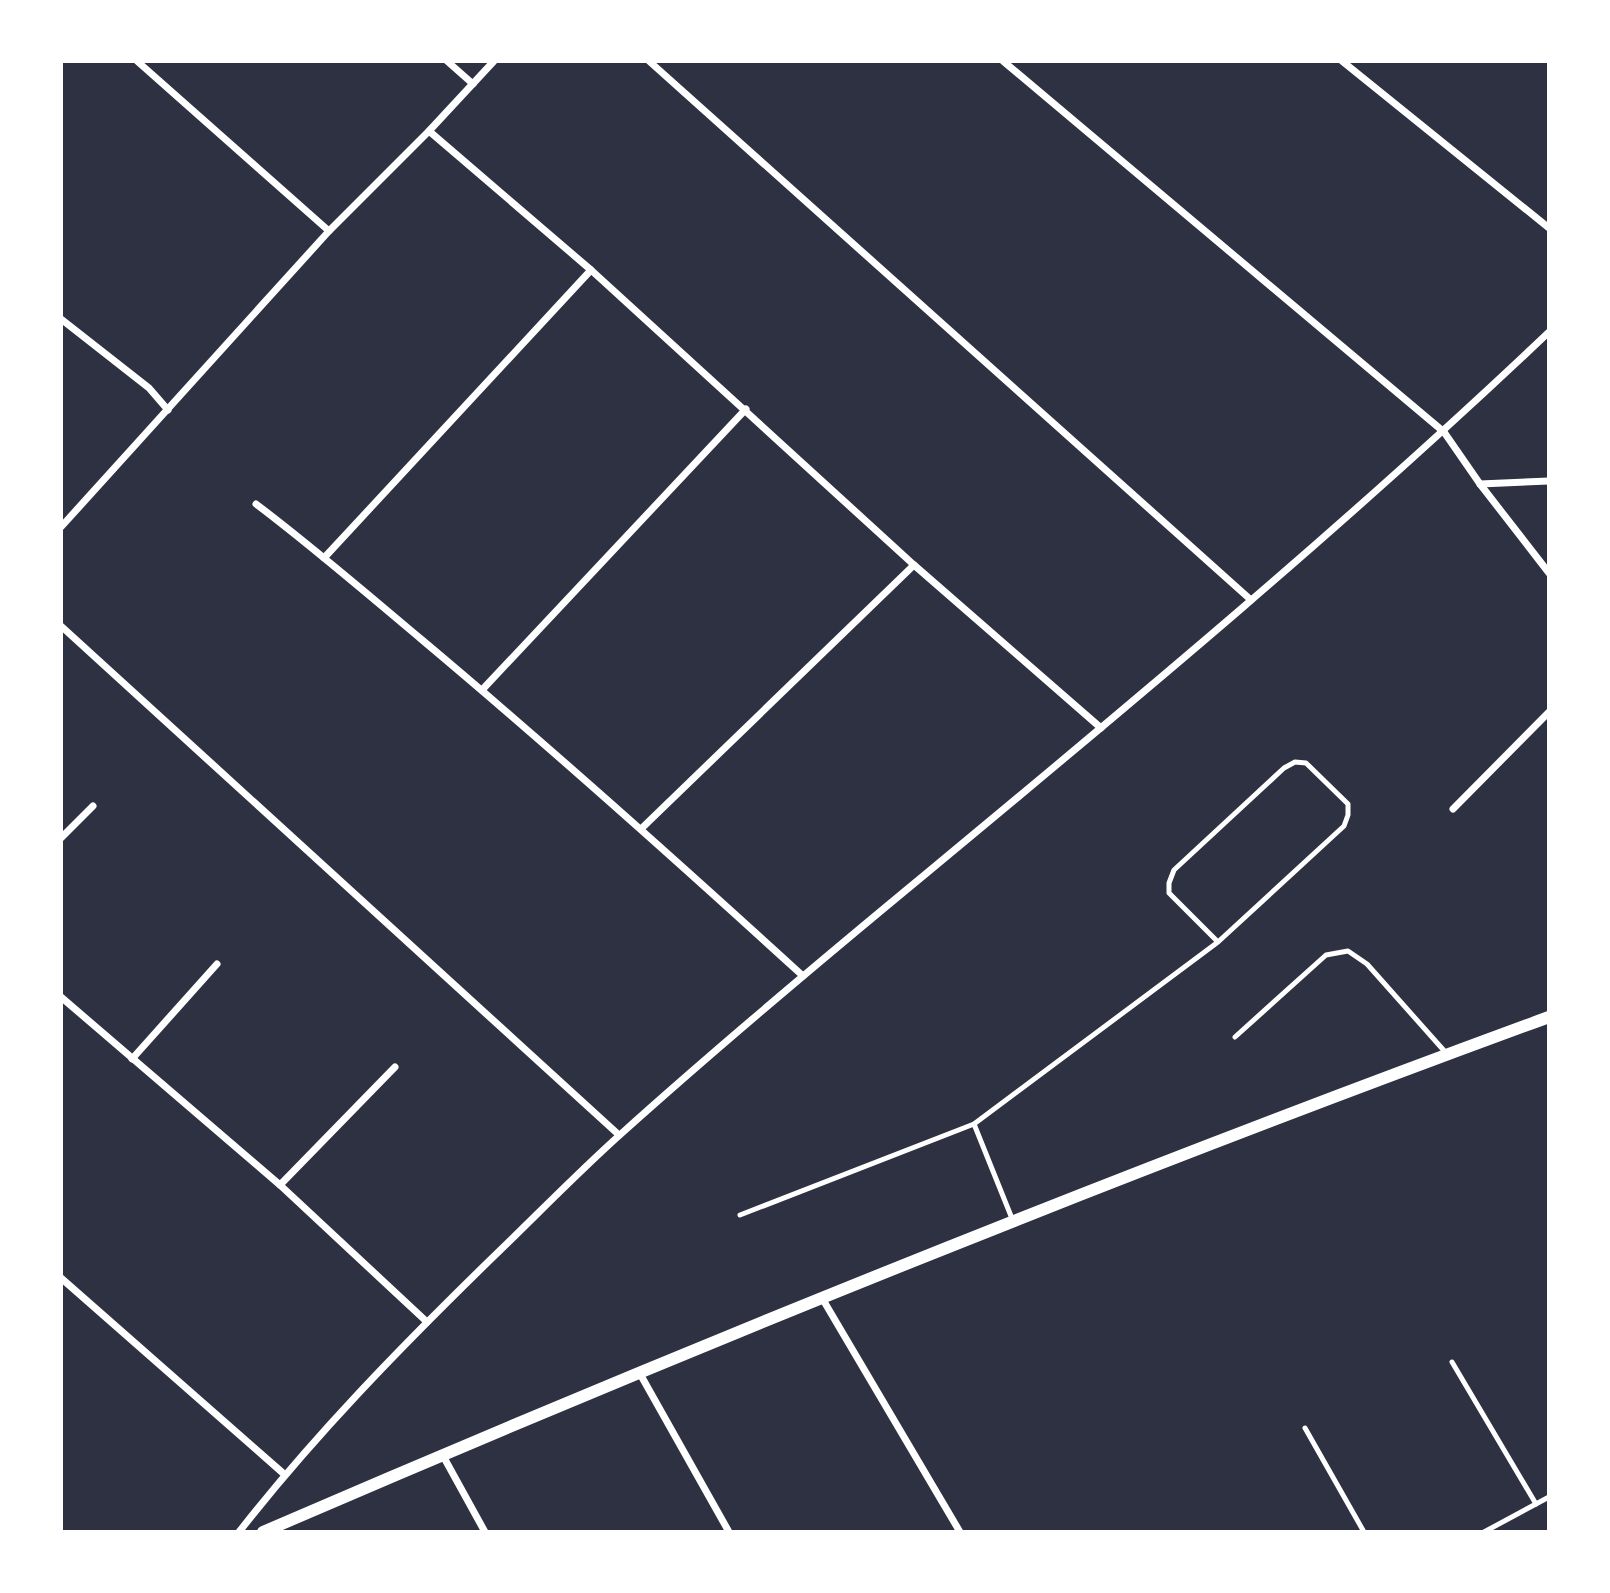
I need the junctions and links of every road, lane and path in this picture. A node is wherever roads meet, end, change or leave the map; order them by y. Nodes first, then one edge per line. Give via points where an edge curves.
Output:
1 (137, 61) edge
2 (447, 61) edge
3 (494, 61) edge
4 (649, 61) edge
5 (1003, 61) edge
6 (1342, 61) edge
7 (473, 84) junction
8 (429, 131) junction
9 (1549, 228) edge
10 (329, 231) junction
11 (591, 270) junction
12 (61, 319) edge
13 (1549, 332) edge
14 (746, 409) junction
15 (168, 410) junction
16 (1444, 432) junction
17 (1549, 481) edge
18 (1480, 484) junction
19 (256, 504) dead end
20 (61, 527) edge
21 (324, 558) junction
22 (914, 565) junction
23 (1549, 573) edge
24 (1251, 600) junction
25 (61, 626) edge
26 (482, 690) junction
27 (1549, 712) edge
28 (1101, 728) junction
29 (93, 806) dead end
30 (1453, 809) dead end
31 (642, 828) junction
32 (61, 838) edge
33 (1218, 942) junction
34 (217, 964) dead end
35 (803, 976) junction
36 (61, 997) edge
37 (1549, 1017) edge
38 (1235, 1037) dead end
39 (1447, 1054) junction
40 (132, 1059) junction
41 (395, 1068) dead end
42 (974, 1124) junction
43 (619, 1135) junction
44 (280, 1185) junction
45 (740, 1215) dead end
46 (1013, 1222) junction
47 (61, 1278) edge
48 (822, 1298) junction
49 (427, 1322) junction
50 (1452, 1362) dead end
51 (639, 1372) junction
52 (1305, 1428) dead end
53 (442, 1454) junction
54 (284, 1474) junction
55 (1549, 1497) edge
56 (1536, 1504) junction
57 (239, 1532) edge
58 (263, 1532) edge
59 (485, 1532) edge
60 (729, 1532) edge
61 (960, 1532) edge
62 (1364, 1532) edge
63 (1484, 1532) edge

1 - 10 street
2 - 7 street
3 - 7 street
4 - 24 street
5 - 16 street
6 - 9 street
7 - 8 street
8 - 10 street
8 - 11 street
10 - 15 street
11 - 14 street
11 - 21 street
12 - 15 street via 149,388
13 - 16 street
14 - 22 street
14 - 26 street
15 - 20 street
16 - 18 street
16 - 24 street
17 - 18 street
18 - 23 street
19 - 21 street
21 - 26 street
22 - 28 street
22 - 31 street
24 - 28 street
25 - 43 street
26 - 31 street
27 - 30 street
28 - 35 street
29 - 32 street
31 - 35 street
33 - 33 lane via 1344,826 1348,804 1306,763 1284,768 1174,870 1169,894
33 - 42 lane
34 - 40 street
35 - 43 street
36 - 40 street
37 - 39 street
38 - 39 lane via 1326,955 1348,951 1367,964
39 - 46 street
40 - 44 street
41 - 44 street
42 - 45 lane
42 - 46 lane
43 - 49 street
44 - 49 street
46 - 48 street
47 - 54 street
48 - 51 street
48 - 61 street
49 - 54 street
50 - 56 lane
51 - 53 street
51 - 60 street
52 - 62 lane
53 - 58 street
53 - 59 street
54 - 57 street
55 - 56 lane
56 - 63 lane

